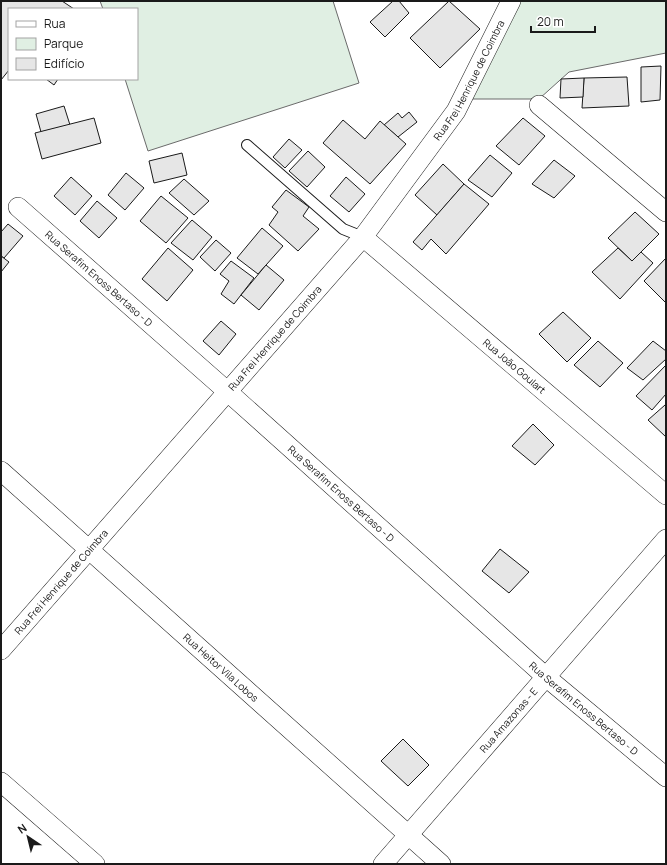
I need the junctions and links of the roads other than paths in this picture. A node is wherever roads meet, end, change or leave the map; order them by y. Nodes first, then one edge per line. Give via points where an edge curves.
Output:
1 (511, 1) edge
2 (539, 106) dead end
3 (247, 145) dead end
4 (18, 207) dead end
5 (666, 212) edge
6 (363, 238) junction
7 (228, 392) junction
8 (1, 471) edge
9 (666, 495) edge
10 (666, 539) edge
11 (90, 549) junction
12 (1, 650) edge
13 (546, 677) junction
14 (666, 777) edge
15 (1, 782) edge
16 (408, 835) junction
17 (95, 864) edge
18 (383, 864) edge
19 (441, 864) edge

1 - 6 street, Rua Frei Henrique de Coimbra via 456,111
2 - 5 street
3 - 6 lane via 343,229
4 - 7 street, Rua Serafim Enoss Bertaso - D
6 - 7 street, Rua Frei Henrique de Coimbra
6 - 9 street, Rua João Goulart
7 - 11 street, Rua Frei Henrique de Coimbra
7 - 13 street, Rua Serafim Enoss Bertaso - D
8 - 11 street, Rua Heitor Vila Lobos
10 - 13 street, Rua Amazonas - E
11 - 12 street, Rua Frei Henrique de Coimbra
11 - 16 street, Rua Heitor Vila Lobos
13 - 14 street, Rua Serafim Enoss Bertaso - D
13 - 16 street, Rua Amazonas - E
15 - 17 street
16 - 18 street, Rua Amazonas - E
16 - 19 street, Rua Heitor Vila Lobos

